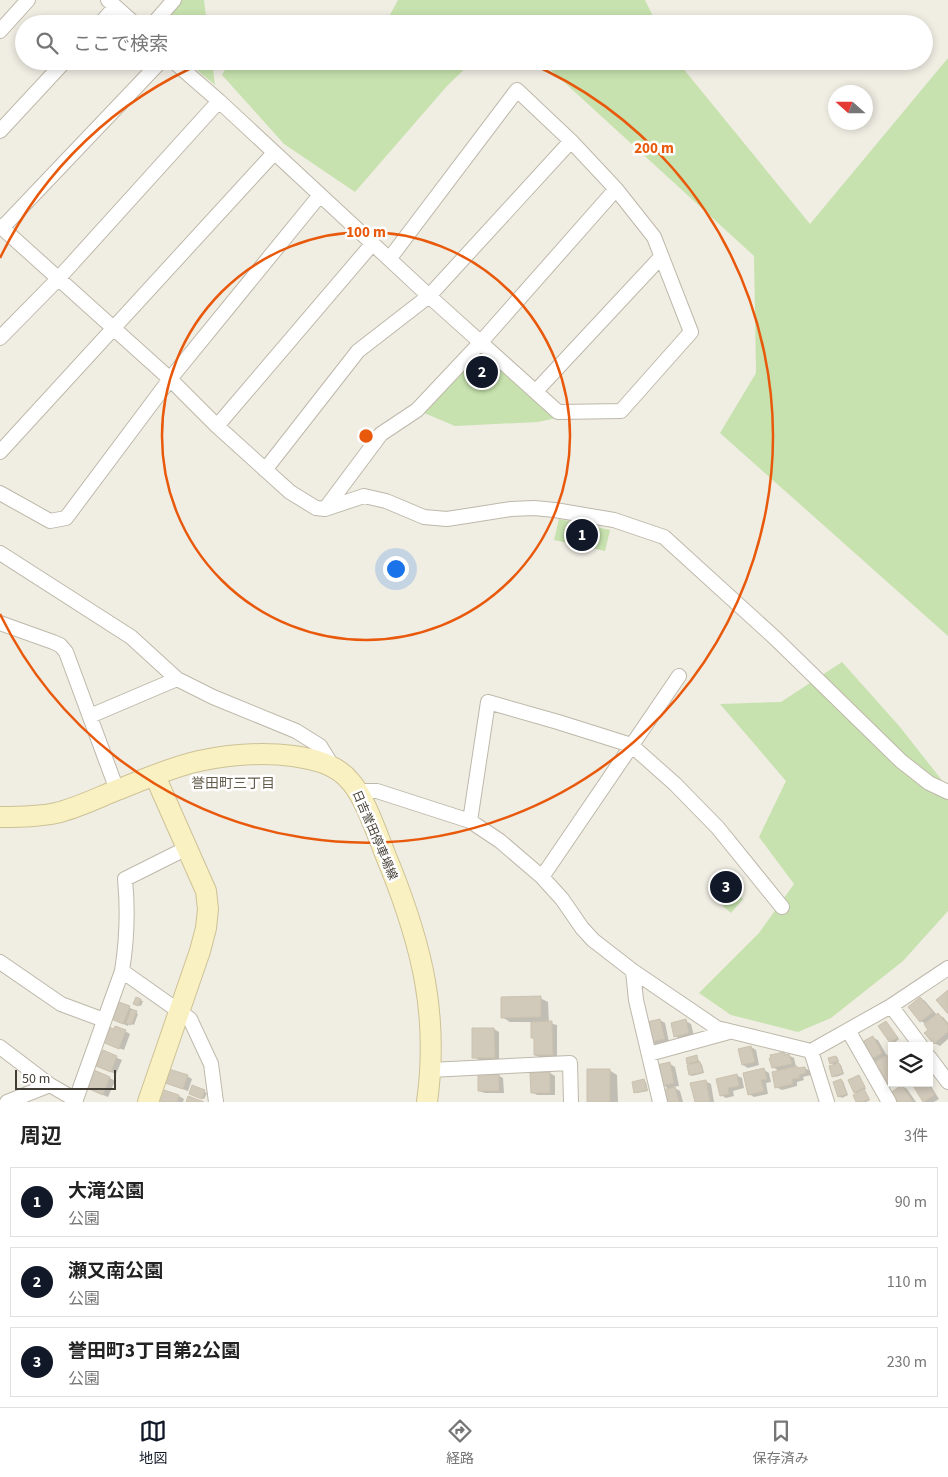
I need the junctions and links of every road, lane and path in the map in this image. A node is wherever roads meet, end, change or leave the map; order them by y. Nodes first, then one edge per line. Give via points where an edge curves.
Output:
1 (28, 0) edge
2 (174, 0) edge
3 (112, 3) edge
4 (105, 15) edge
5 (125, 15) edge
6 (161, 15) edge
7 (0, 31) edge
8 (57, 70) edge
9 (152, 70) edge
10 (183, 70) edge
11 (219, 101) junction
12 (0, 131) edge
13 (571, 141) junction
14 (274, 153) junction
15 (616, 189) junction
16 (320, 195) junction
17 (1, 227) edge
18 (373, 243) junction
19 (660, 257) junction
20 (390, 258) junction
21 (58, 279) junction
22 (429, 296) junction
23 (113, 328) junction
24 (0, 338) edge
25 (481, 342) junction
26 (170, 379) junction
27 (536, 391) junction
28 (217, 426) junction
29 (0, 452) edge
30 (265, 470) junction
31 (0, 493) edge
32 (325, 509) junction
33 (0, 553) edge
34 (0, 623) edge
35 (679, 676) dead end
36 (177, 679) junction
37 (90, 716) junction
38 (631, 745) junction
39 (333, 767) junction
40 (155, 776) junction
41 (117, 790) junction
42 (357, 790) junction
43 (948, 792) edge
44 (0, 817) edge
45 (470, 821) junction
46 (187, 848) junction
47 (542, 877) junction
48 (782, 907) dead end
49 (0, 962) edge
50 (948, 968) edge
51 (122, 970) junction
52 (633, 970) junction
53 (891, 1006) junction
54 (179, 1012) junction
55 (104, 1020) junction
56 (848, 1030) junction
57 (730, 1031) junction
58 (918, 1042) edge
59 (0, 1047) edge
60 (811, 1052) junction
61 (649, 1054) junction
62 (933, 1062) edge
63 (430, 1070) junction
64 (948, 1082) edge
65 (50, 1085) junction
66 (75, 1101) edge
67 (7, 1102) edge
68 (148, 1102) edge
69 (216, 1102) edge
70 (427, 1102) edge
71 (572, 1102) edge
72 (660, 1102) edge
73 (827, 1102) edge
74 (889, 1102) edge

1 - 7 street
2 - 6 street
3 - 4 street
3 - 5 street
8 - 12 street
9 - 17 street
10 - 11 street
11 - 14 street
11 - 21 street
13 - 15 street
13 - 20 street via 518,90
13 - 22 street
14 - 16 street
14 - 23 street
15 - 19 street via 654,237
15 - 25 street
16 - 18 street
16 - 26 street
17 - 21 street
18 - 20 street
18 - 28 street
19 - 27 street
19 - 27 street via 691,332 621,411 558,412
20 - 22 street
21 - 23 street
21 - 24 street
22 - 25 street
22 - 30 street via 358,351
23 - 26 street
23 - 29 street
25 - 27 street
25 - 32 street via 417,410 382,434
26 - 28 street
26 - 31 street via 66,518 50,521
28 - 30 street
30 - 32 street via 302,500
32 - 43 street via 364,496 386,501 424,517 447,519 534,508 614,520 664,537 775,638 901,760 929,783
33 - 36 street via 131,637
34 - 37 street via 60,645 66,652
35 - 38 street
36 - 37 street
36 - 39 street via 296,731 320,746
37 - 41 street
38 - 45 street via 488,702
38 - 47 street
38 - 48 street via 718,828
39 - 40 main road, 日吉誉田停車場線 via 303,757 256,755 198,761
39 - 42 main road, 日吉誉田停車場線
40 - 41 main road, 日吉誉田停車場線
40 - 46 main road
41 - 44 main road, 日吉誉田停車場線 via 56,813
42 - 45 street via 377,791
42 - 63 main road, 日吉誉田停車場線 via 417,941 428,996
45 - 47 street via 500,841
46 - 51 street via 125,879 128,907
46 - 54 main road via 206,891 208,909 200,951
47 - 52 street via 593,940
49 - 55 street via 61,1004
50 - 53 street
51 - 54 street
51 - 55 street
52 - 57 street via 717,1028
52 - 61 street via 636,1000
53 - 56 street
53 - 58 street
54 - 68 main road
54 - 69 street via 190,1019 211,1064
55 - 66 street
56 - 60 street
56 - 74 street
57 - 60 street
57 - 61 street
59 - 65 street
60 - 73 street
61 - 72 street
62 - 64 street
63 - 70 main road, 日吉誉田停車場線
63 - 71 street via 570,1063
65 - 66 street
65 - 67 street

